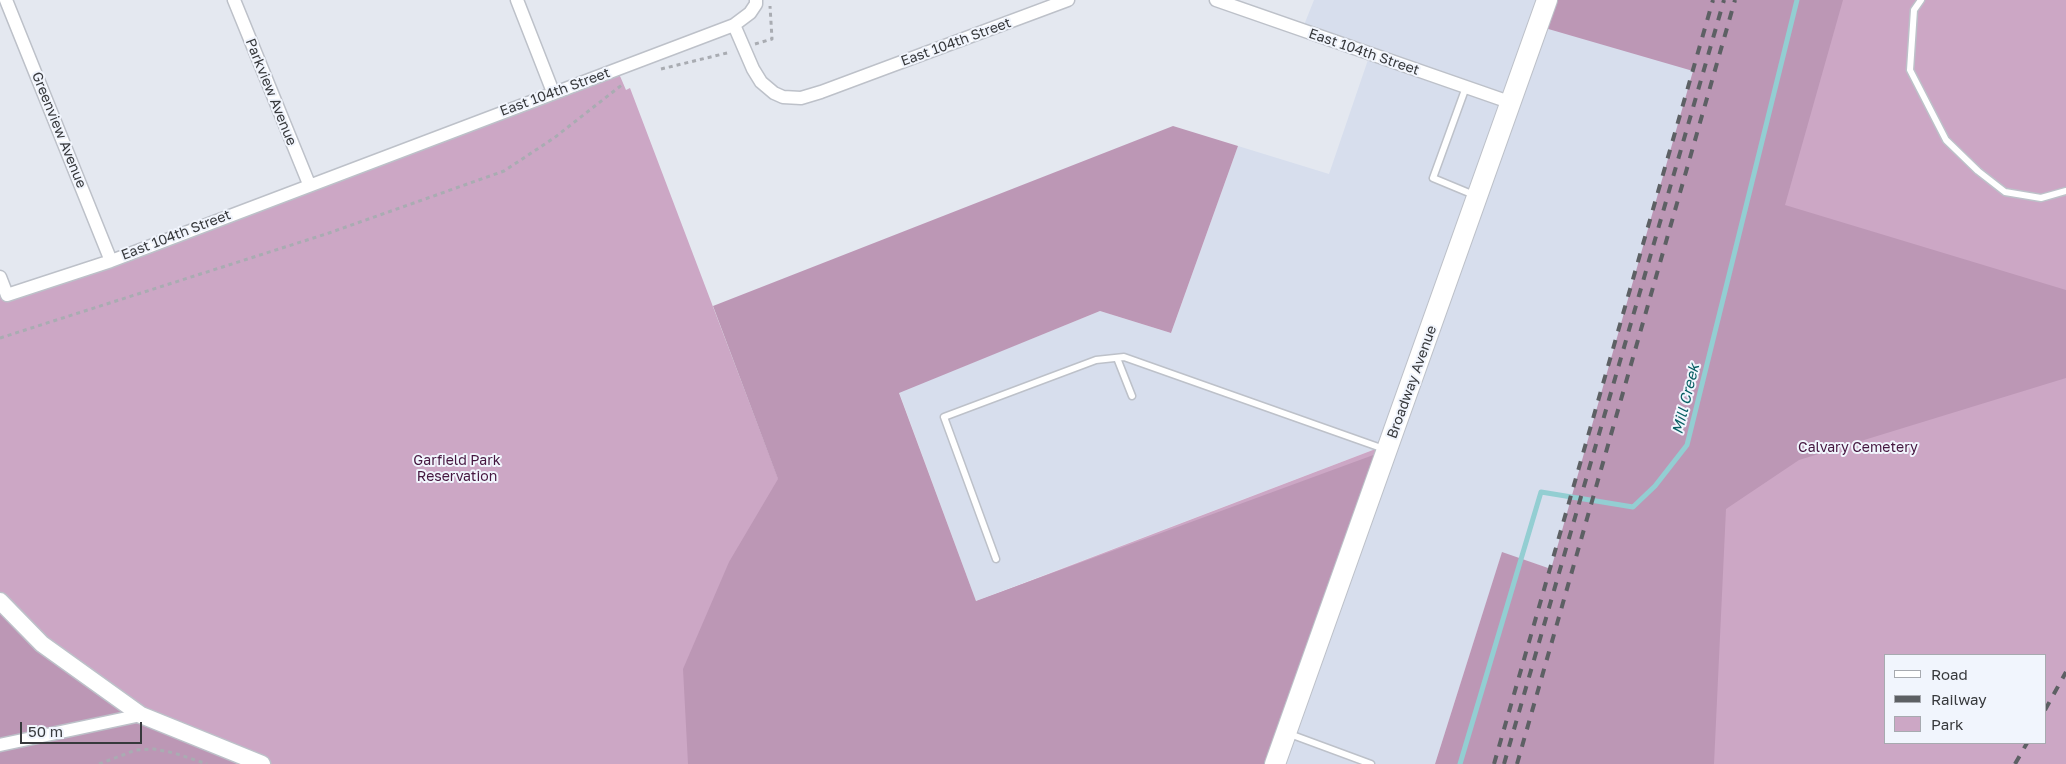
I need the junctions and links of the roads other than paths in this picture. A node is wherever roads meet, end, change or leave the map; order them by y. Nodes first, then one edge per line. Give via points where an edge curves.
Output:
1 (6, 0) edge
2 (234, 0) edge
3 (517, 0) edge
4 (756, 0) edge
5 (1068, 0) edge
6 (1216, 0) edge
7 (1547, 0) edge
8 (1921, 0) edge
9 (1232, 2) edge
10 (734, 24) junction
11 (1466, 87) junction
12 (553, 92) junction
13 (1512, 103) junction
14 (309, 184) junction
15 (2066, 191) edge
16 (1478, 196) junction
17 (111, 261) junction
18 (0, 277) edge
19 (1117, 358) junction
20 (1132, 396) dead end
21 (1387, 450) junction
22 (996, 559) dead end
23 (0, 601) edge
24 (141, 715) junction
25 (1286, 733) junction
26 (0, 745) edge
27 (262, 764) edge
28 (1275, 764) edge
29 (1371, 764) edge

1 - 17 street, Greenview Avenue
2 - 14 street, Parkview Avenue
3 - 12 street
4 - 10 street via 750,13
5 - 10 street, East 104th Street via 801,98 783,97 761,82
6 - 9 street, East 104th Street
7 - 13 main road, Broadway Avenue
8 - 15 lane via 1914,10 1910,70 1946,140 1978,172 2005,192 2041,198
9 - 11 street, East 104th Street
10 - 12 street, East 104th Street
11 - 13 street, East 104th Street
11 - 16 lane via 1433,178
12 - 14 street, East 104th Street
13 - 16 main road, Broadway Avenue
14 - 17 street, East 104th Street
16 - 21 main road, Broadway Avenue
17 - 18 street, East 104th Street via 7,295
19 - 20 lane
19 - 21 lane via 1124,357
19 - 22 lane via 1096,360 944,417
21 - 25 main road, Broadway Avenue
23 - 24 street via 42,644
24 - 26 street
24 - 27 street
25 - 28 main road, Broadway Avenue
25 - 29 lane

